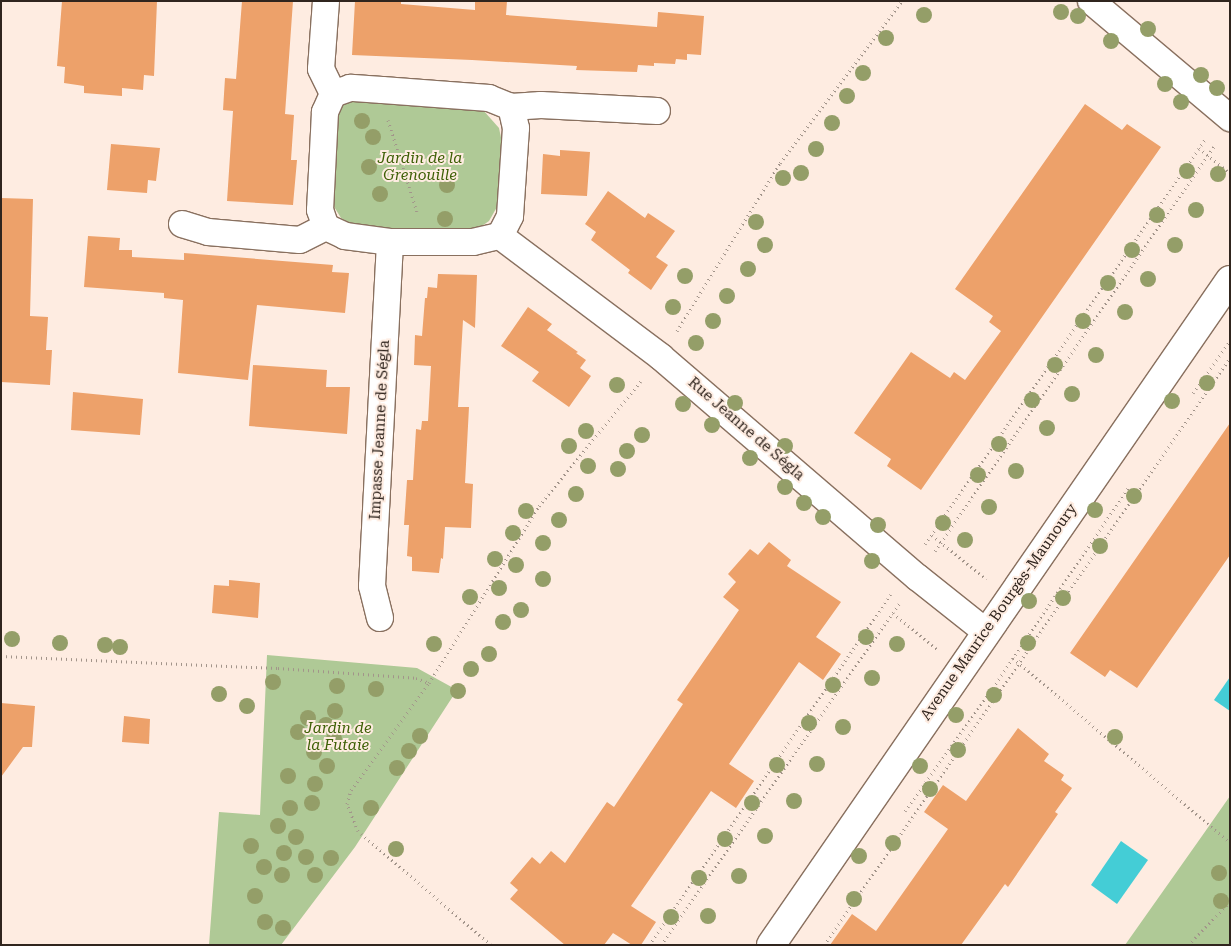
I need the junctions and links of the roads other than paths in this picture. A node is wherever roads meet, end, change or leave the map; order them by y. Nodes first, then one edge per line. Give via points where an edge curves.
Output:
1 (326, 1) edge
2 (1091, 1) edge
3 (333, 94) junction
4 (511, 108) junction
5 (657, 111) dead end
6 (1220, 130) edge
7 (182, 224) dead end
8 (326, 227) junction
9 (500, 236) junction
10 (390, 242) junction
11 (1230, 280) edge
12 (380, 618) dead end
13 (985, 631) junction
14 (770, 945) edge

1 - 3 street via 321,69
2 - 6 street
3 - 4 street via 350,88 489,98
3 - 8 street via 326,112 320,210
4 - 5 street via 541,105
4 - 9 street via 516,128 510,216
7 - 8 street via 208,232 300,240
8 - 10 street via 345,236
9 - 10 street via 474,242
9 - 13 street, Rue Jeanne de Ségla via 661,356
10 - 12 street, Impasse Jeanne de Ségla via 372,586
11 - 13 street, Avenue Maurice Bourgès-Maunoury
13 - 14 street, Avenue Maurice Bourgès-Maunoury

